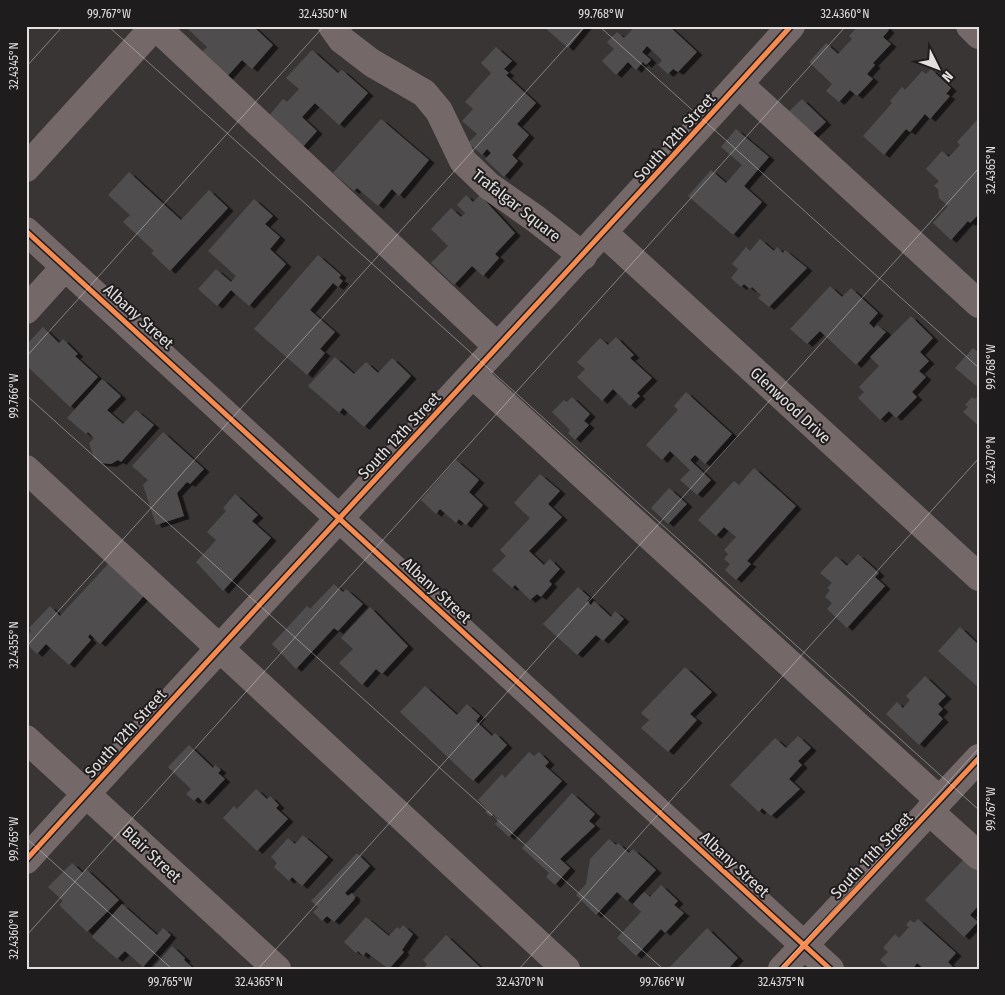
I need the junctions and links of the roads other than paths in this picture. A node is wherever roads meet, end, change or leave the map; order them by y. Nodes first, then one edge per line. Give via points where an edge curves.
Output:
1 (155, 26) edge
2 (332, 26) edge
3 (791, 26) edge
4 (970, 26) edge
5 (979, 34) edge
6 (739, 84) junction
7 (26, 168) edge
8 (26, 230) edge
9 (604, 233) junction
10 (583, 256) junction
11 (66, 267) junction
12 (979, 304) edge
13 (26, 310) edge
14 (498, 348) junction
15 (473, 375) junction
16 (26, 469) edge
17 (340, 517) junction
18 (979, 577) edge
19 (220, 648) junction
20 (26, 739) edge
21 (979, 758) edge
22 (86, 794) junction
23 (934, 806) junction
24 (979, 856) edge
25 (26, 860) edge
26 (804, 944) junction
27 (277, 969) edge
28 (566, 969) edge
29 (782, 969) edge
30 (830, 969) edge

1 - 7 street
1 - 14 street
2 - 10 street, Trafalgar Square via 342,40 372,63 424,93 439,111 463,161 489,186
3 - 6 street, South 12th Street
4 - 5 street
6 - 9 street, South 12th Street
6 - 12 street
8 - 11 street, Albany Street
9 - 10 street, South 12th Street
9 - 18 street, Glenwood Drive
10 - 14 street, South 12th Street
11 - 13 street
11 - 17 street, Albany Street
14 - 15 street, South 12th Street
15 - 17 street, South 12th Street
15 - 23 street
16 - 19 street
17 - 19 street, South 12th Street
17 - 26 street, Albany Street
19 - 22 street, South 12th Street
19 - 28 street
20 - 22 street, Blair Street
21 - 23 street, South 11th Street
22 - 25 street, South 12th Street
22 - 27 street, Blair Street
23 - 24 street
23 - 26 street, South 11th Street
26 - 29 street, South 11th Street
26 - 30 street, Albany Street

